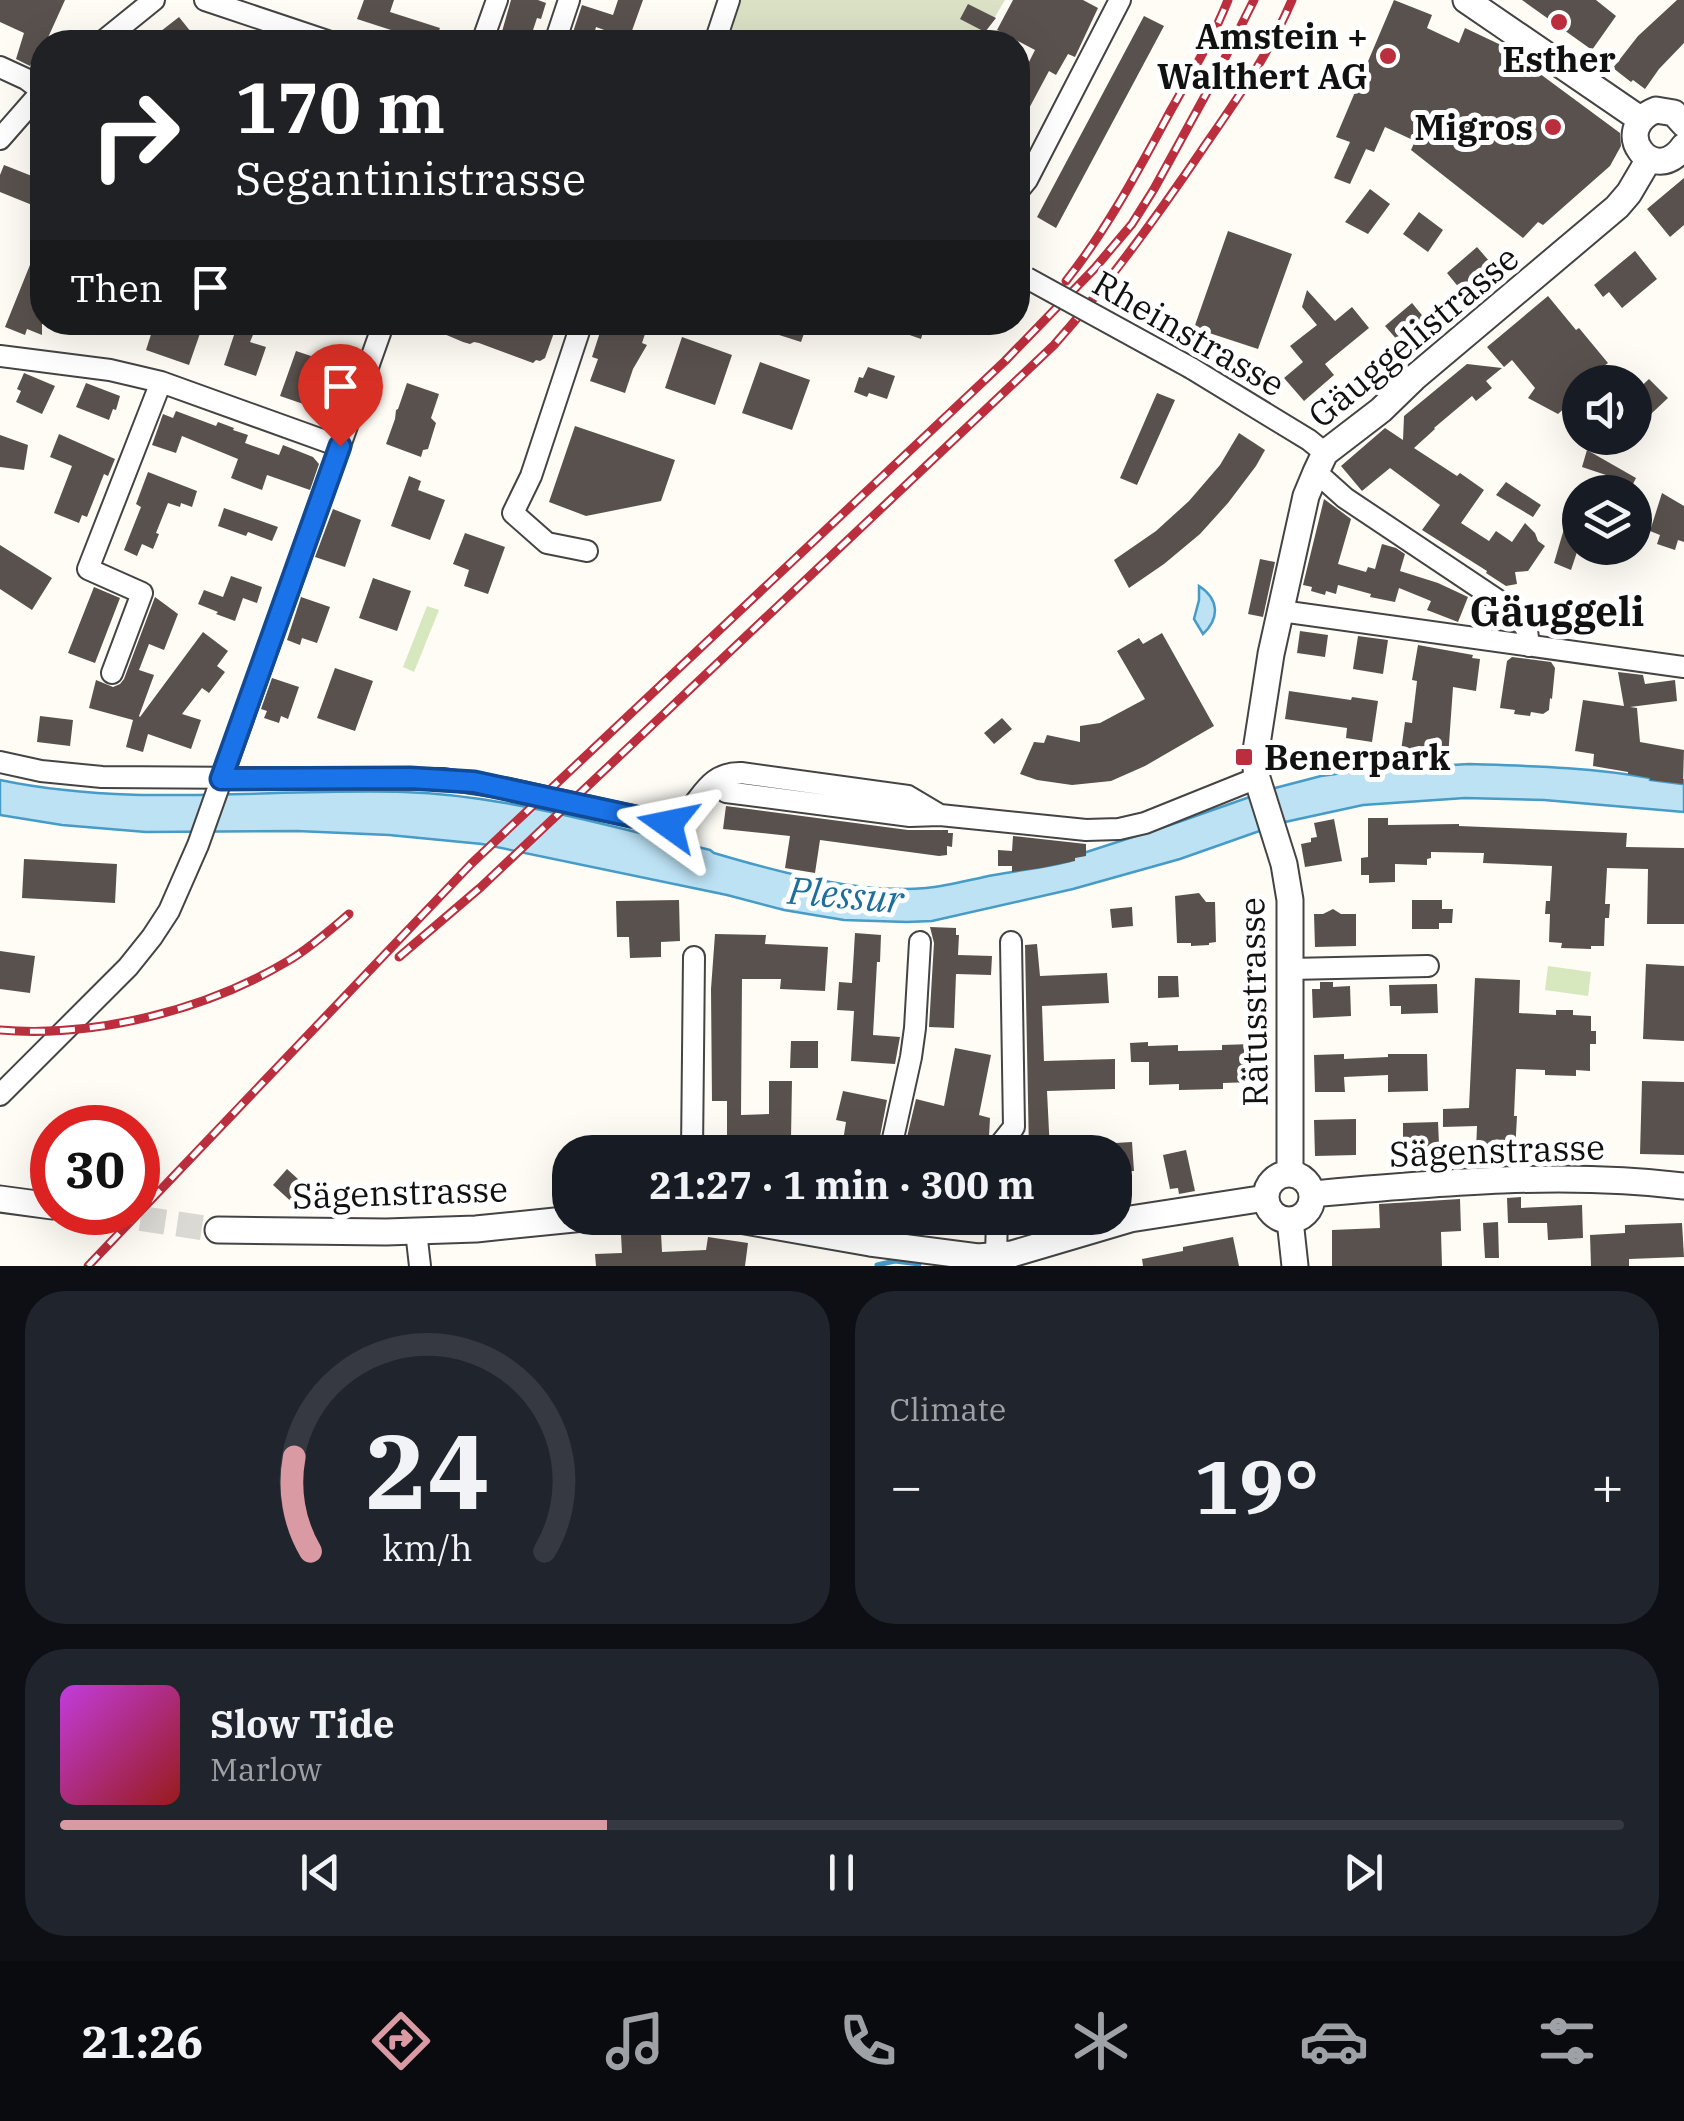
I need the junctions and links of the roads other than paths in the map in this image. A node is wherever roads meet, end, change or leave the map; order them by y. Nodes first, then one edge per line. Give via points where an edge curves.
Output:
1 (154, 0) edge
2 (206, 0) edge
3 (497, 0) edge
4 (569, 0) edge
5 (729, 0) edge
6 (1120, 0) edge
7 (1466, 0) edge
8 (117, 30) edge
9 (295, 30) edge
10 (486, 30) edge
11 (559, 30) edge
12 (719, 30) edge
13 (0, 68) edge
14 (30, 82) edge
15 (30, 105) edge
16 (1640, 119) junction
17 (1683, 120) edge
18 (0, 139) edge
19 (1684, 146) edge
20 (1649, 159) junction
21 (1030, 172) edge
22 (1030, 280) edge
23 (379, 335) edge
24 (578, 335) edge
25 (0, 356) edge
26 (161, 382) junction
27 (340, 446) junction
28 (1320, 462) junction
29 (587, 551) dead end
30 (1281, 611) junction
31 (1528, 646) junction
32 (1684, 667) edge
33 (112, 673) dead end
34 (0, 762) edge
35 (1259, 782) junction
36 (220, 783) junction
37 (726, 792) dead end
38 (940, 815) junction
39 (920, 942) dead end
40 (1011, 942) dead end
41 (694, 957) dead end
42 (1428, 966) dead end
43 (1290, 970) junction
44 (0, 1095) edge
45 (692, 1135) edge
46 (894, 1135) edge
47 (1008, 1135) edge
48 (1290, 1174) junction
49 (1684, 1186) edge
50 (1312, 1194) junction
51 (0, 1198) edge
52 (1266, 1198) junction
53 (30, 1203) edge
54 (1290, 1220) junction
55 (552, 1222) edge
56 (218, 1230) tunnel mouth
57 (416, 1232) junction
58 (892, 1235) edge
59 (997, 1235) edge
60 (996, 1256) junction
61 (420, 1266) edge
62 (1295, 1266) edge

1 - 8 street
2 - 9 street
3 - 10 street
4 - 11 street
5 - 12 street
6 - 21 street
7 - 16 street
13 - 14 street
15 - 18 street
16 - 17 street via 1665,110
16 - 20 street via 1636,146
19 - 20 street via 1668,160
20 - 28 street, Gäuggelistrasse via 1629,193
22 - 28 street, Rheinstrasse, bridge via 1308,440
23 - 27 street
24 - 29 street via 513,513 547,543
25 - 26 street
26 - 27 street
26 - 33 street via 88,570 142,593
27 - 36 street
28 - 30 street, Gäuggelistrasse
28 - 31 street, Rheinstrasse via 1345,498 1514,612 1527,630
30 - 31 street
30 - 35 street, Gäuggelistrasse via 1254,757
31 - 32 street
34 - 36 street via 102,777
35 - 38 street via 1119,829
35 - 43 street, Rätusstrasse via 1289,892
36 - 38 street via 474,782 668,824 716,780 741,773 908,796
36 - 44 street via 169,911 152,937
37 - 38 street
39 - 46 street via 913,1042
40 - 47 street via 1014,1127
41 - 45 street
42 - 43 street
43 - 48 street, Rätusstrasse
48 - 50 street
48 - 52 street via 1273,1181
49 - 50 street, Sägenstrasse via 1564,1178
50 - 54 street via 1306,1212
51 - 53 street
52 - 54 street via 1274,1214
52 - 60 street via 1130,1219
54 - 62 street
55 - 57 street, Sägenstrasse
56 - 57 street, Sägenstrasse
57 - 61 street
58 - 60 street via 978,1258
59 - 60 street

